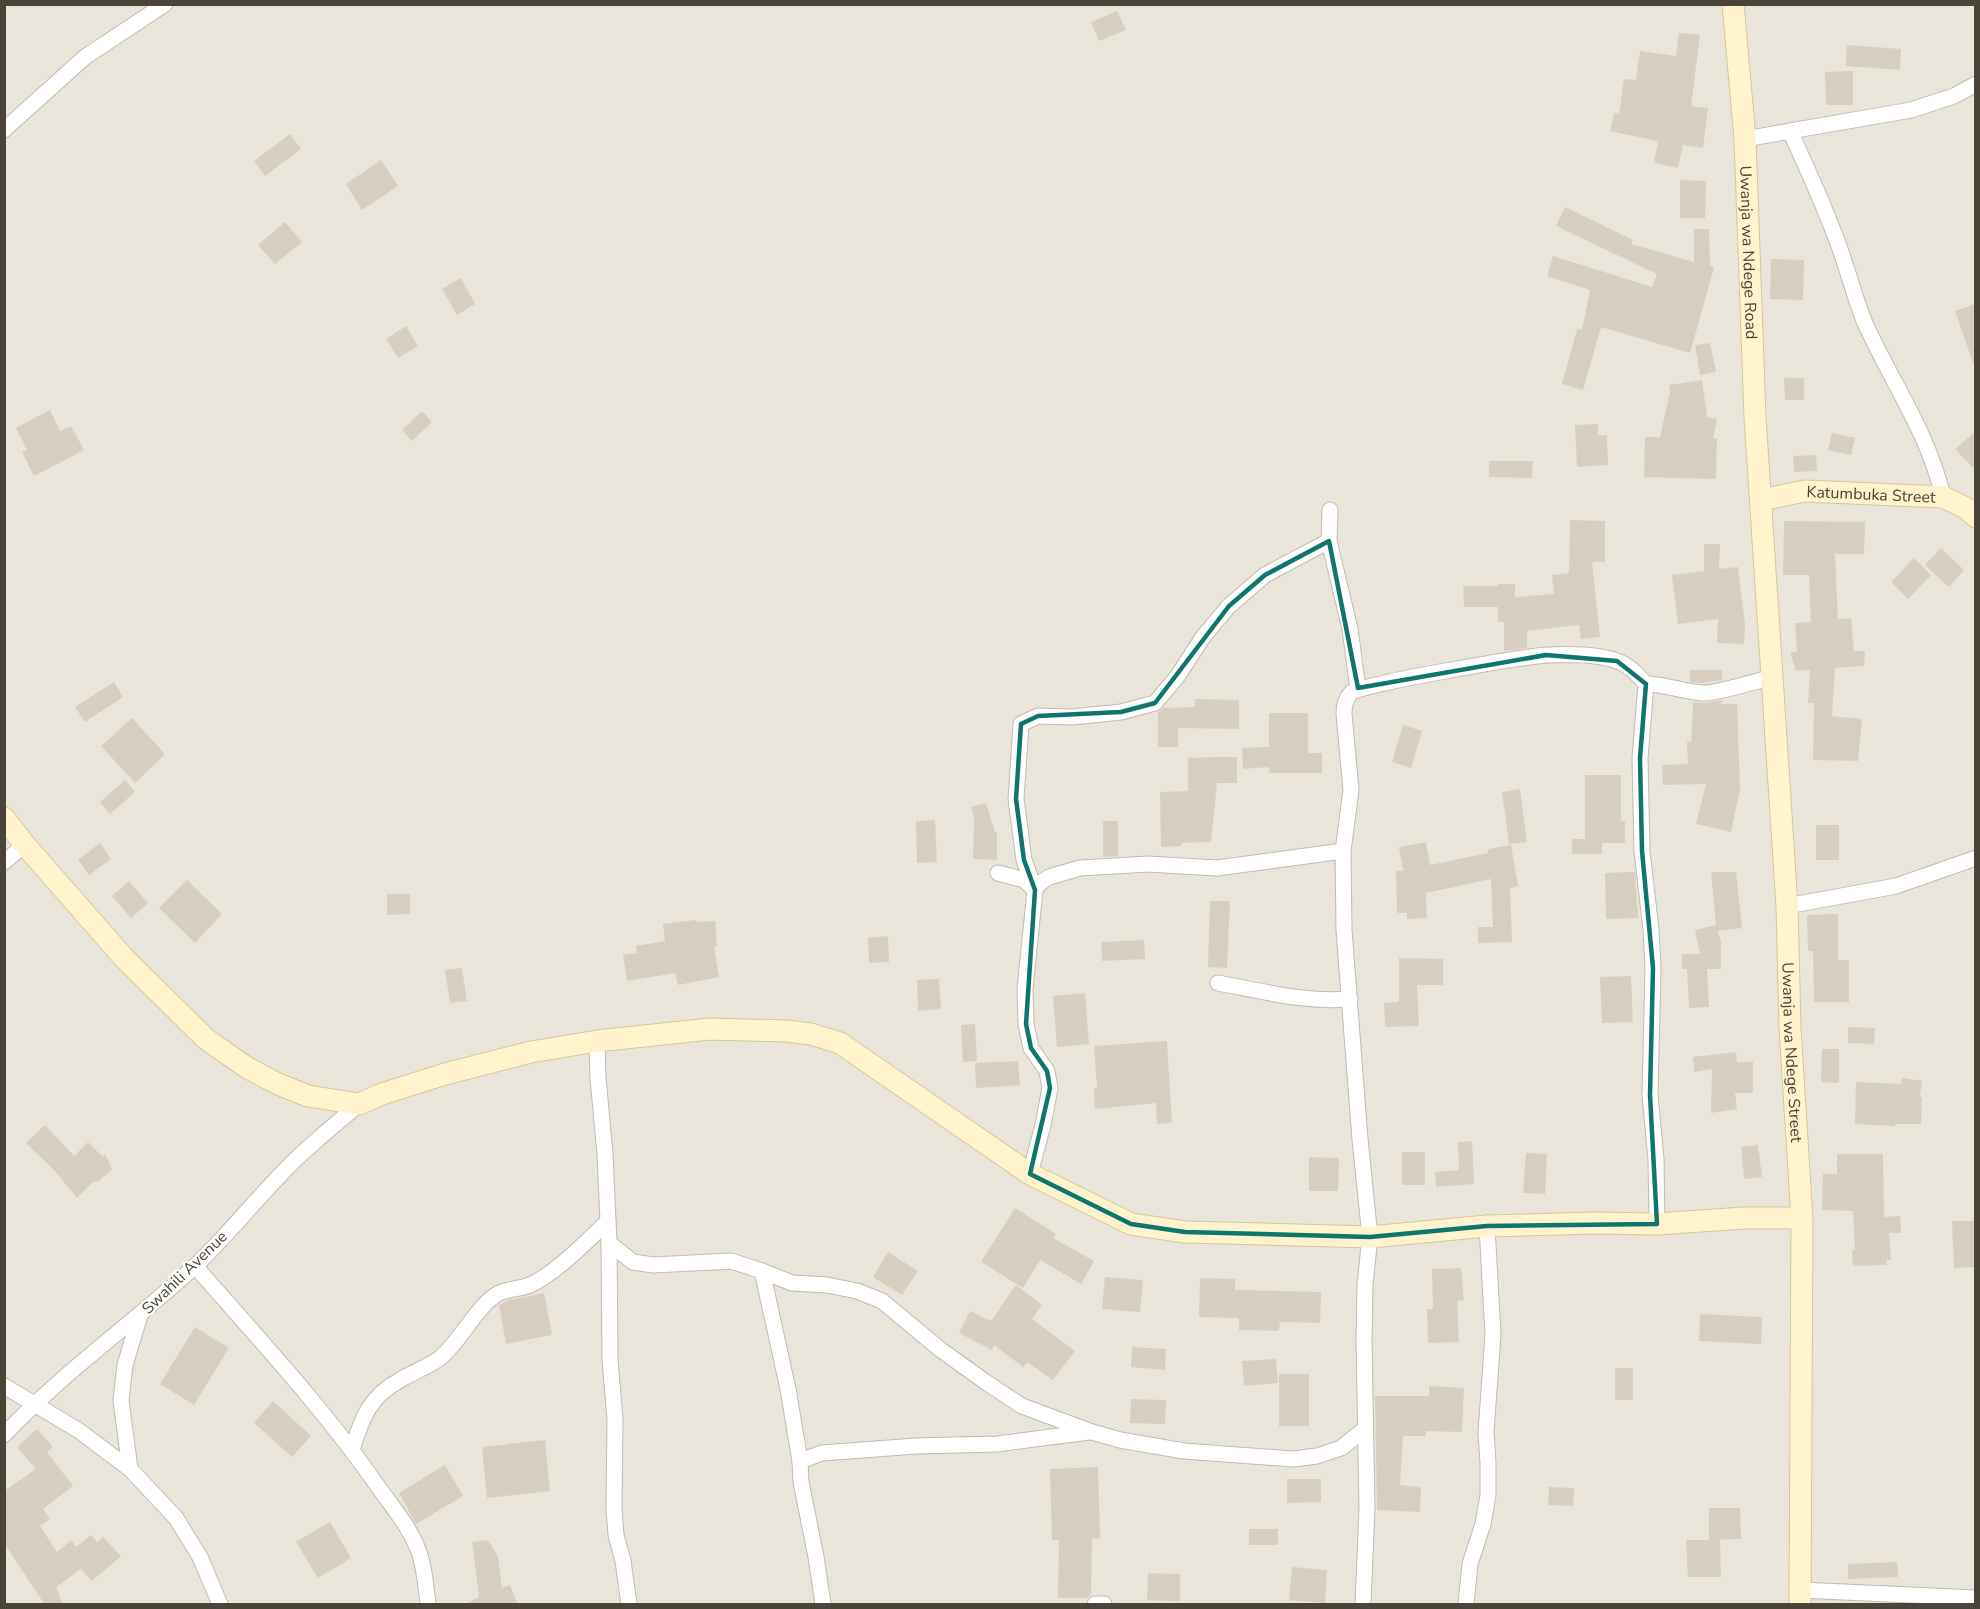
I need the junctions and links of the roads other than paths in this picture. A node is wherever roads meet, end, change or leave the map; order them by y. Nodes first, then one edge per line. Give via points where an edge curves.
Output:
1 (165, 4) edge
2 (1733, 4) edge
3 (1976, 84) edge
4 (4, 130) edge
5 (1790, 131) junction
6 (1745, 139) junction
7 (1943, 497) junction
8 (1761, 500) junction
9 (1330, 510) dead end
10 (1976, 517) edge
11 (1329, 541) junction
12 (1773, 677) junction
13 (1646, 684) junction
14 (1358, 689) junction
15 (4, 818) edge
16 (25, 845) junction
17 (1343, 851) junction
18 (1976, 858) edge
19 (4, 862) edge
20 (998, 873) dead end
21 (1035, 890) junction
22 (1787, 906) junction
23 (1218, 983) dead end
24 (1350, 999) junction
25 (597, 1041) junction
26 (359, 1104) junction
27 (1030, 1174) junction
28 (1802, 1218) junction
29 (608, 1221) junction
30 (1657, 1224) junction
31 (1486, 1226) junction
32 (1370, 1237) junction
33 (609, 1243) junction
34 (195, 1266) junction
35 (762, 1271) junction
36 (140, 1315) junction
37 (4, 1386) edge
38 (34, 1403) junction
39 (1365, 1430) junction
40 (1092, 1432) junction
41 (4, 1435) edge
42 (352, 1450) junction
43 (800, 1461) junction
44 (130, 1469) junction
45 (1800, 1597) edge
46 (1976, 1598) edge
47 (220, 1605) edge
48 (428, 1605) edge
49 (629, 1605) edge
50 (823, 1605) edge
51 (1095, 1605) edge
52 (1104, 1605) edge
53 (1363, 1605) edge
54 (1466, 1605) edge

1 - 4 street via 85,57
2 - 6 street, Uwanja wa Ndege Road
3 - 5 street via 1911,110
5 - 6 street
5 - 7 street via 1827,216 1865,322 1930,453
6 - 8 street, Uwanja wa Ndege Road
7 - 8 street, Katumbuka Street via 1805,491
7 - 10 street, Katumbuka Street
8 - 12 street, Uwanja wa Ndege Street
9 - 11 street
11 - 14 street via 1350,629
11 - 21 street via 1265,575 1229,606 1155,703 1121,712 1038,716 1021,723 1016,798 1024,860
12 - 13 street via 1706,693
12 - 22 street, Uwanja wa Ndege Street
13 - 14 street via 1617,661 1582,655 1546,655
13 - 30 street via 1640,758 1642,839 1653,968 1650,1095
14 - 17 street via 1345,702 1351,790
15 - 16 street
16 - 19 street
16 - 26 street via 124,958 206,1039 278,1084 308,1096
17 - 21 street via 1217,868 1148,864 1080,868 1049,877
17 - 24 street
18 - 22 street via 1896,886
20 - 21 street via 1024,880
21 - 27 street via 1025,990 1026,1024 1031,1048 1047,1071 1050,1088
22 - 28 street, Uwanja wa Ndege Street
23 - 24 street via 1295,998
24 - 32 street
25 - 26 street via 531,1052 445,1074
25 - 27 street via 710,1029 811,1034 840,1043
25 - 29 street
26 - 34 street, Swahili Avenue via 292,1163
27 - 32 street via 1131,1224 1185,1232
28 - 30 street
28 - 45 street, Uwanja wa Ndege Street
29 - 33 street
29 - 42 street via 544,1276 530,1285 499,1293 485,1304 453,1347 376,1398 362,1417
30 - 31 street
31 - 32 street
31 - 54 street via 1493,1335 1486,1432 1488,1495 1470,1564
32 - 39 street via 1365,1295
33 - 35 street via 633,1262 653,1265 730,1261
33 - 49 street via 614,1509
34 - 36 street, Swahili Avenue
34 - 42 street
35 - 40 street via 792,1283 857,1291 882,1301 941,1350 1022,1406
35 - 43 street
36 - 38 street, Swahili Avenue
36 - 44 street via 125,1365 121,1401
37 - 38 street
38 - 41 street, Swahili Avenue
38 - 44 street
39 - 40 street via 1341,1448 1293,1459 1185,1451
39 - 53 street
40 - 43 street via 997,1444 822,1453
42 - 48 street via 420,1553
43 - 50 street
44 - 47 street via 176,1518 200,1557
45 - 46 street
51 - 52 street

